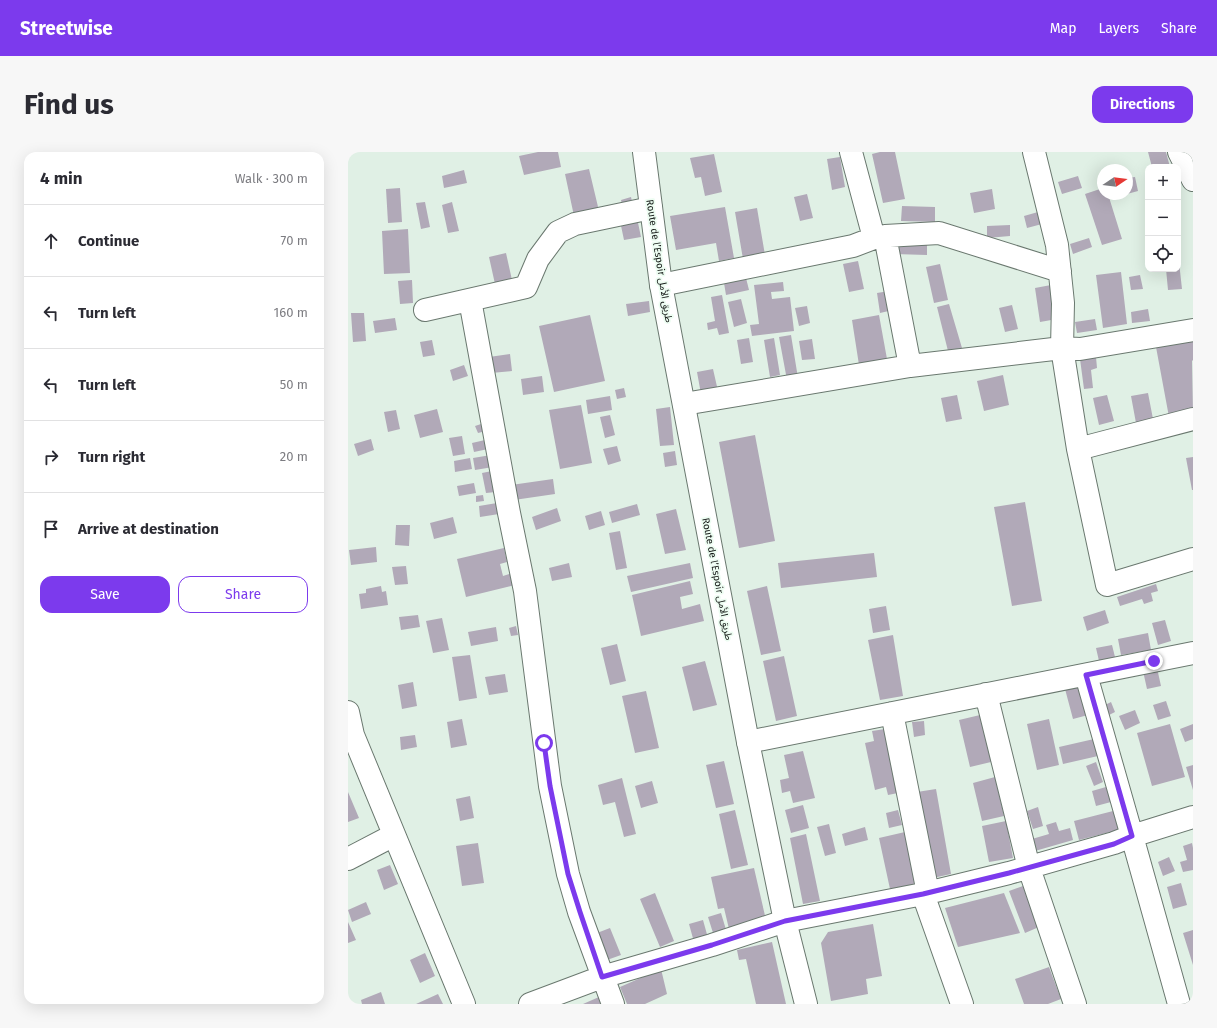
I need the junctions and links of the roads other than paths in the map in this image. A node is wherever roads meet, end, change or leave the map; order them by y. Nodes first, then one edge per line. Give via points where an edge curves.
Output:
1 (644, 152) edge
2 (851, 152) edge
3 (1034, 152) edge
4 (1179, 152) edge
5 (1193, 180) edge
6 (651, 208) junction
7 (879, 237) junction
8 (1060, 271) junction
9 (661, 285) junction
10 (470, 300) junction
11 (425, 310) dead end
12 (1193, 330) edge
13 (1062, 348) junction
14 (910, 366) junction
15 (684, 404) junction
16 (1193, 419) edge
17 (1078, 449) junction
18 (1193, 559) edge
19 (1193, 653) edge
20 (1086, 675) junction
21 (986, 694) junction
22 (348, 712) edge
23 (892, 713) junction
24 (748, 742) junction
25 (1193, 817) edge
26 (394, 835) junction
27 (1132, 836) junction
28 (348, 859) edge
29 (1029, 868) junction
30 (925, 893) junction
31 (785, 921) junction
32 (602, 977) junction
33 (464, 1004) edge
34 (530, 1004) edge
35 (613, 1004) edge
36 (806, 1004) edge
37 (962, 1004) edge
38 (1075, 1004) edge
39 (1179, 1004) edge

1 - 6 main road, Route de l’Espoir طريق الأمل
2 - 7 main road
3 - 8 main road via 1057,245
4 - 5 main road
6 - 9 main road, Route de l’Espoir طريق الأمل
6 - 10 main road via 575,224 558,232 538,259 526,287
7 - 8 main road via 939,234
7 - 9 main road via 853,246
7 - 14 main road
8 - 13 main road via 1063,303
9 - 15 main road, Route de l’Espoir طريق الأمل
10 - 11 main road
10 - 32 main road via 525,591 552,794 568,874
12 - 13 main road via 1080,349
13 - 14 main road
13 - 17 main road
14 - 15 main road
15 - 24 main road, Route de l’Espoir طريق الأمل
16 - 17 main road
17 - 18 main road via 1107,585
19 - 20 main road
20 - 21 main road
20 - 27 main road
21 - 23 main road
21 - 29 main road
22 - 26 main road via 353,735
23 - 24 main road
23 - 30 main road
24 - 31 main road, Route de l’Espoir طريق الأمل
25 - 27 main road
26 - 28 main road
26 - 33 main road
27 - 29 main road via 1114,844
27 - 39 main road
29 - 30 main road
29 - 38 main road
30 - 31 main road
30 - 37 main road
31 - 32 main road
31 - 36 main road, Route de l’Espoir طريق الأمل
32 - 34 main road
32 - 35 main road

